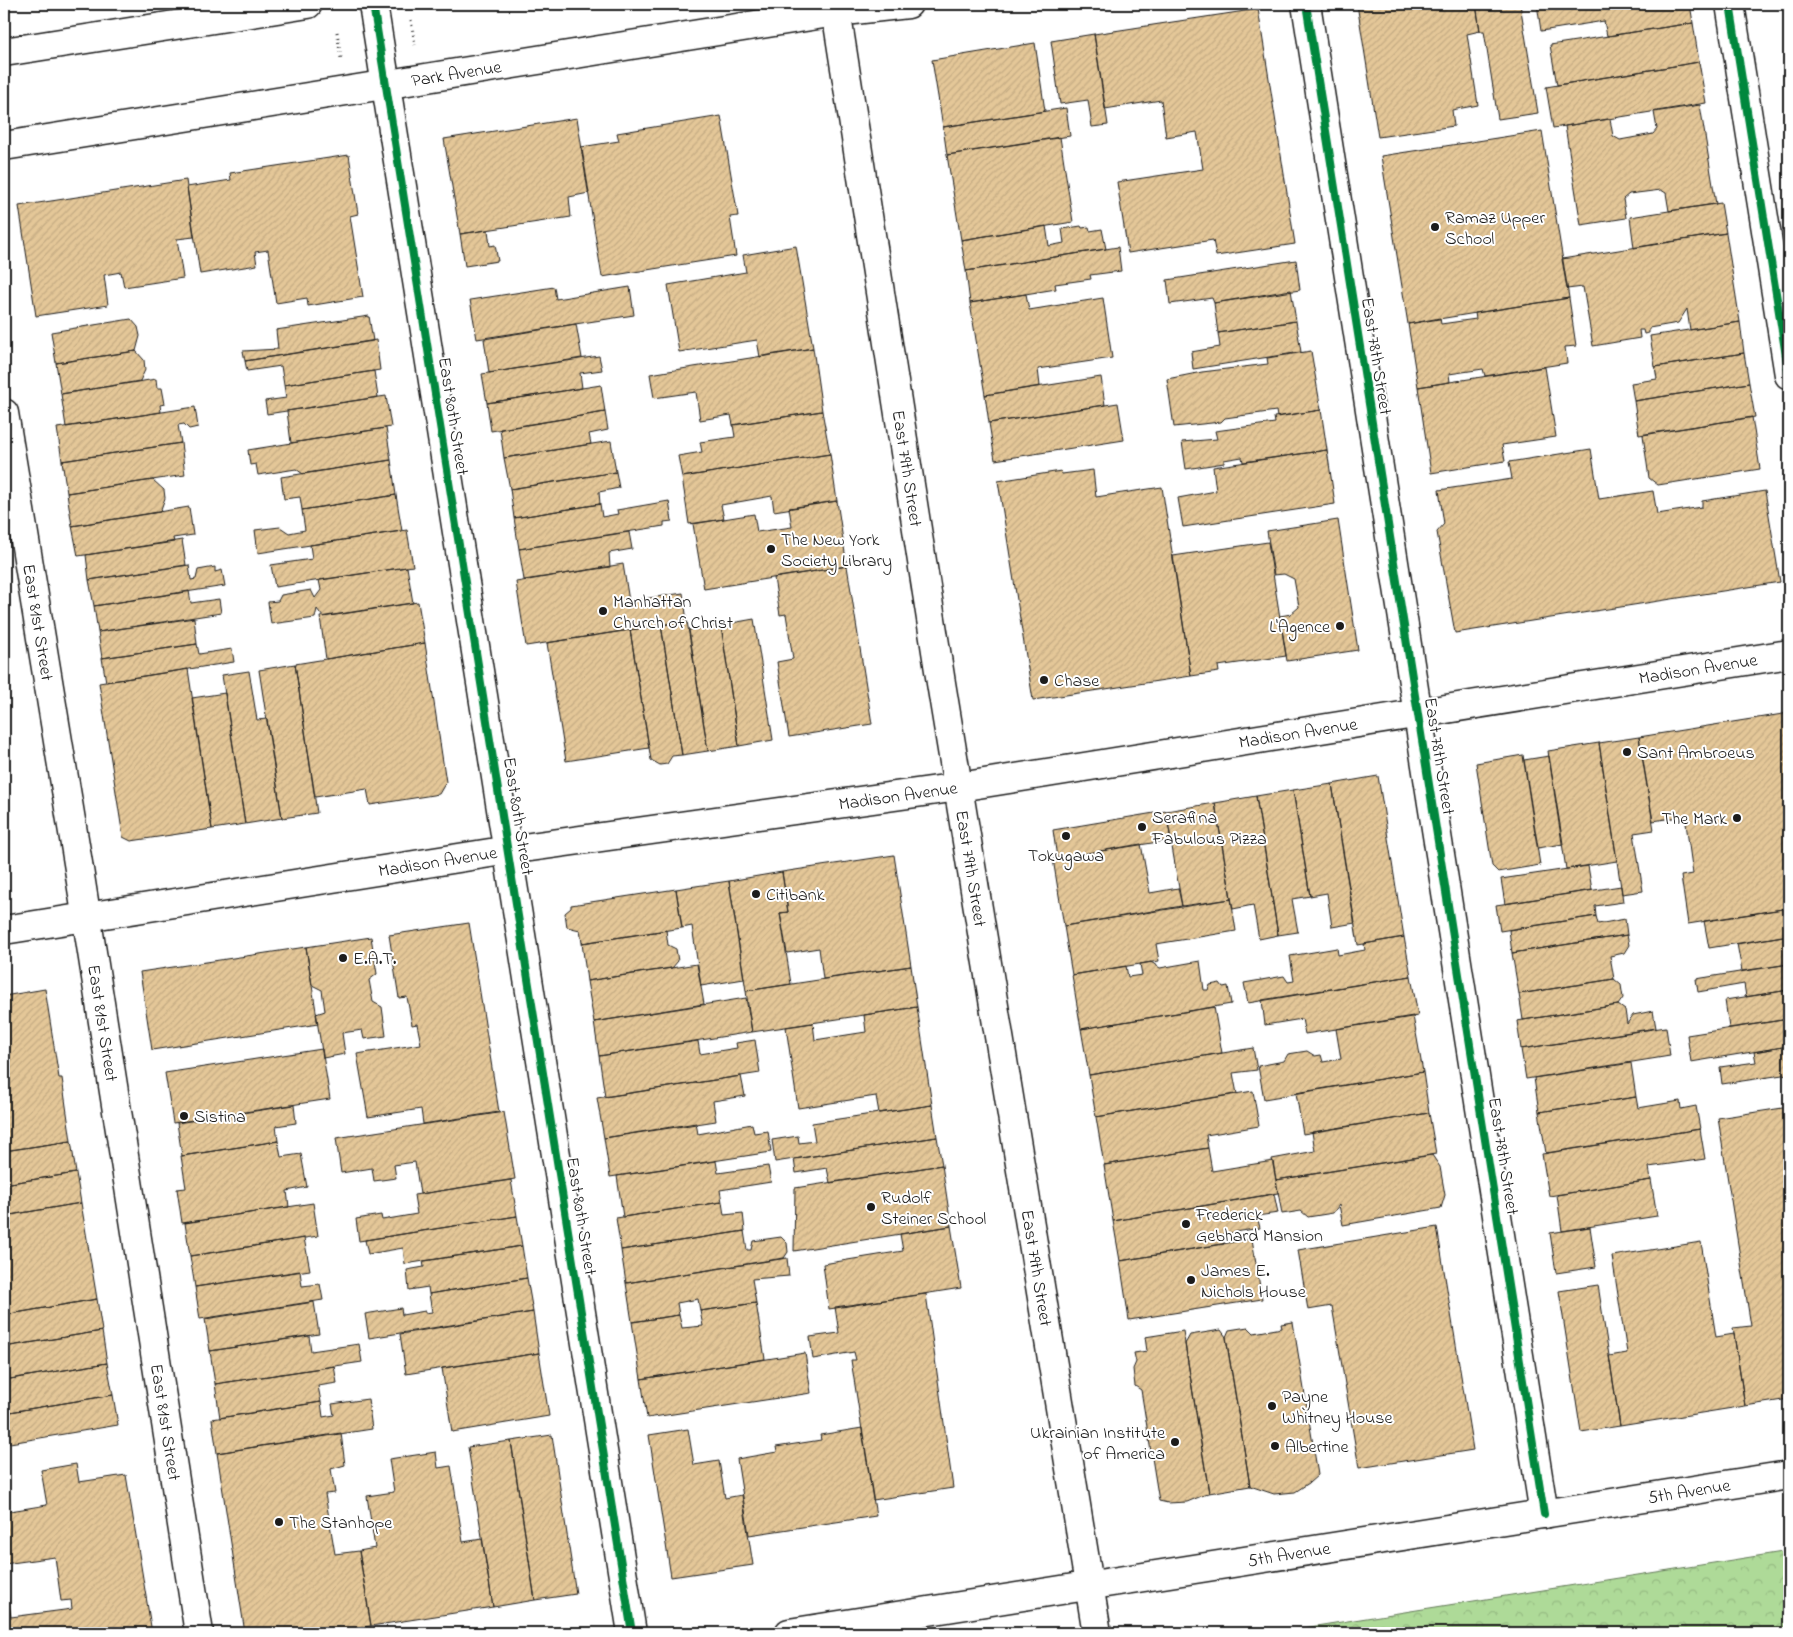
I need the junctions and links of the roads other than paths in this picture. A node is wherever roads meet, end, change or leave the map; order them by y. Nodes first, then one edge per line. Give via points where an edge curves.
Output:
1 (308, 4) edge
2 (373, 4) edge
3 (908, 4) edge
4 (1306, 4) edge
5 (1730, 4) edge
6 (836, 8) edge
7 (4, 52) edge
8 (385, 86) junction
9 (4, 146) edge
10 (1789, 375) edge
11 (4, 413) edge
12 (1789, 654) edge
13 (1418, 712) junction
14 (958, 787) junction
15 (509, 850) junction
16 (86, 917) junction
17 (4, 930) edge
18 (1789, 1475) edge
19 (1544, 1514) junction
20 (1091, 1585) junction
21 (199, 1633) edge
22 (632, 1633) edge
23 (789, 1633) edge
24 (1098, 1633) edge

1 - 7 main road
2 - 8 main road, East 80th Street
3 - 6 main road, Park Avenue
4 - 13 main road, East 78th Street
5 - 10 main road
6 - 8 main road, Park Avenue
6 - 14 main road, East 79th Street
8 - 9 main road, Park Avenue
8 - 15 main road, East 80th Street
11 - 16 main road, East 81st Street
12 - 13 main road, Madison Avenue
13 - 14 main road, Madison Avenue
13 - 19 main road, East 78th Street
14 - 15 main road, Madison Avenue
14 - 20 main road, East 79th Street
15 - 16 main road, Madison Avenue
15 - 22 main road, East 80th Street
16 - 17 main road, Madison Avenue
16 - 21 main road, East 81st Street
18 - 19 main road, 5th Avenue
19 - 20 main road, 5th Avenue
20 - 23 main road, 5th Avenue
20 - 24 main road, East 79th Street

